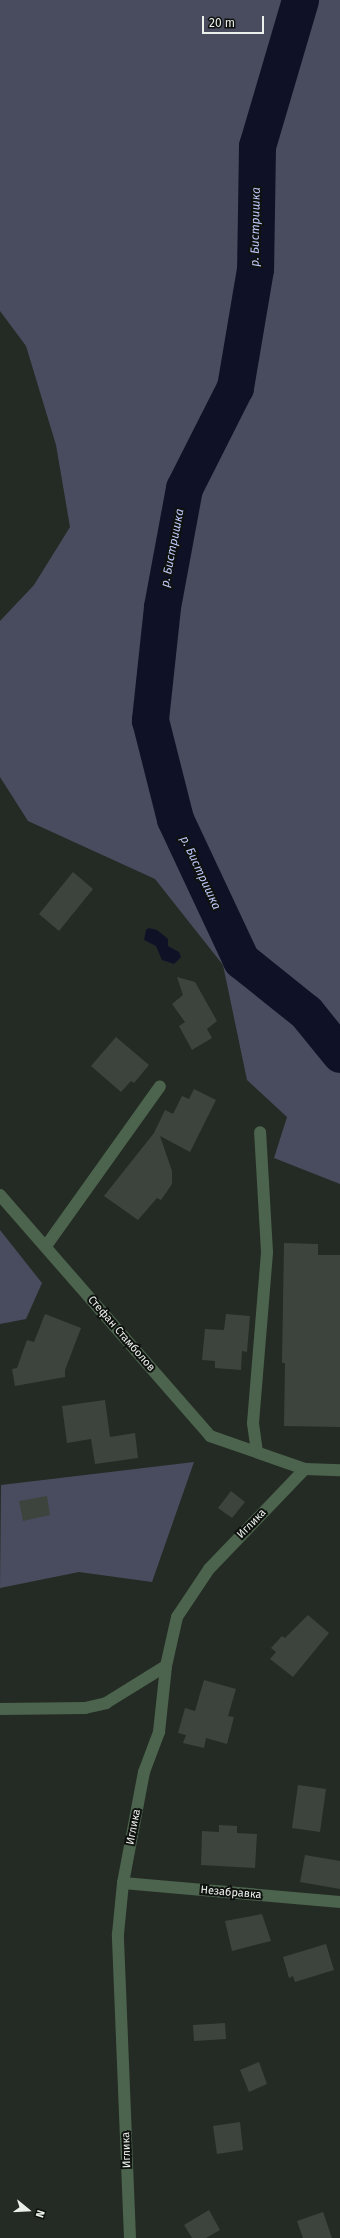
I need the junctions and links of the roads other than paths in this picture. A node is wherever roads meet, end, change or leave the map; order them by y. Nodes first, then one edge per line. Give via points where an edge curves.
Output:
1 (160, 1086) dead end
2 (260, 1132) dead end
3 (0, 1195) edge
4 (46, 1246) junction
5 (257, 1452) junction
6 (305, 1469) junction
7 (340, 1470) edge
8 (166, 1666) junction
9 (0, 1709) edge
10 (123, 1883) junction
11 (340, 1902) edge
12 (130, 2238) edge

1 - 4 street
2 - 5 street via 267,1252 253,1423
3 - 4 street, Стефан Стамболов
4 - 5 street, Стефан Стамболов via 210,1436
5 - 6 street, Стефан Стамболов
6 - 7 street, Стефан Стамболов
6 - 8 street, Иглика via 209,1568 177,1617
8 - 9 street via 106,1703 85,1708
8 - 10 street, Иглика via 159,1732 144,1772
10 - 11 street, Незабравка
10 - 12 street, Иглика via 118,1934

